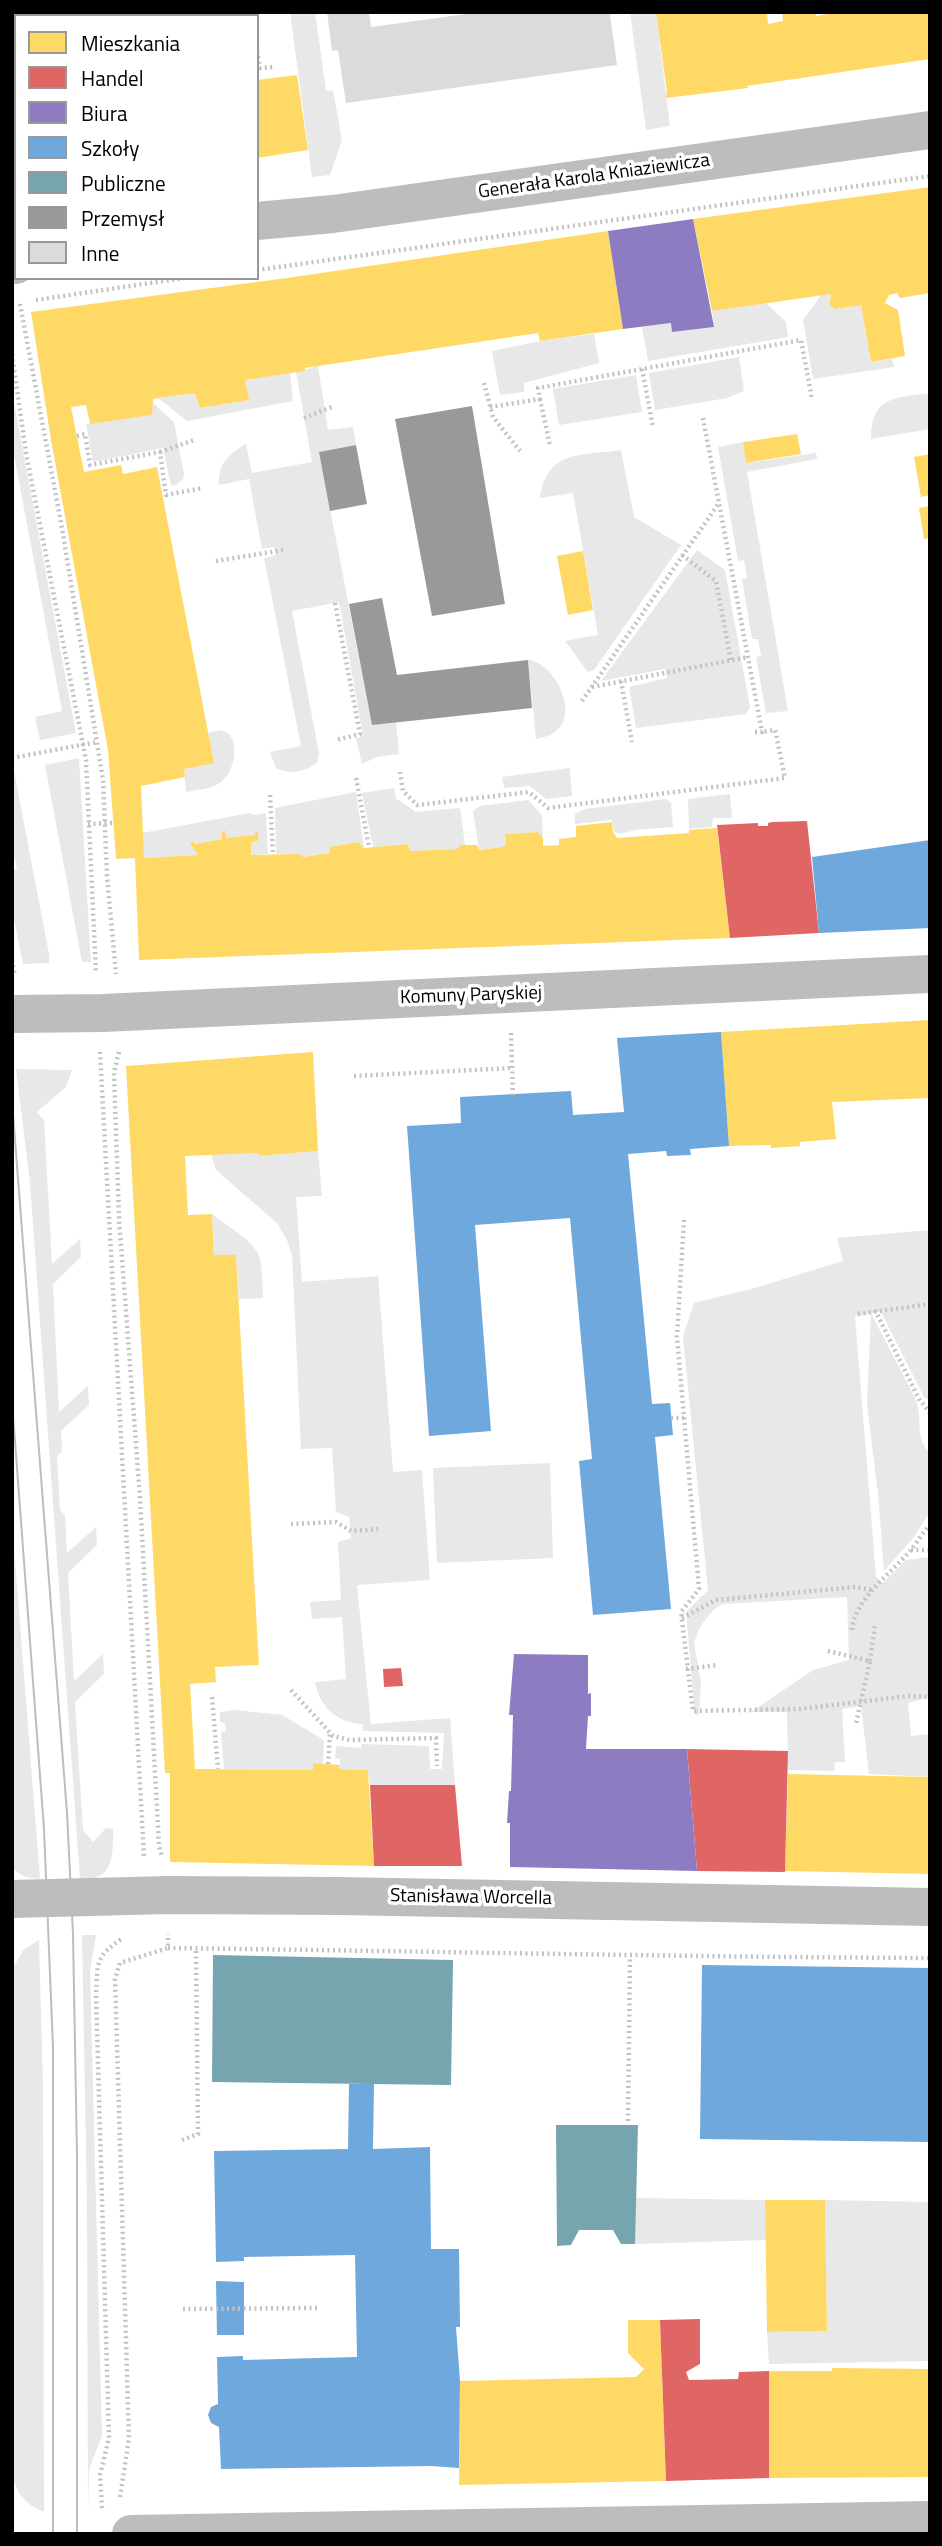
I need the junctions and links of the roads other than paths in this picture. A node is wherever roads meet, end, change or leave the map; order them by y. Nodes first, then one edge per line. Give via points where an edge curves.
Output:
1 (930, 130) edge
2 (259, 221) edge
3 (930, 974) edge
4 (14, 996) edge
5 (12, 1899) edge
6 (930, 1907) edge
7 (117, 2515) edge
8 (930, 2520) edge
9 (491, 2531) edge

1 - 2 street, Generała Karola Kniaziewicza
3 - 4 street, Komuny Paryskiej via 188,1010
5 - 6 street, Stanisława Worcella via 168,1895
7 - 9 street
8 - 9 street

